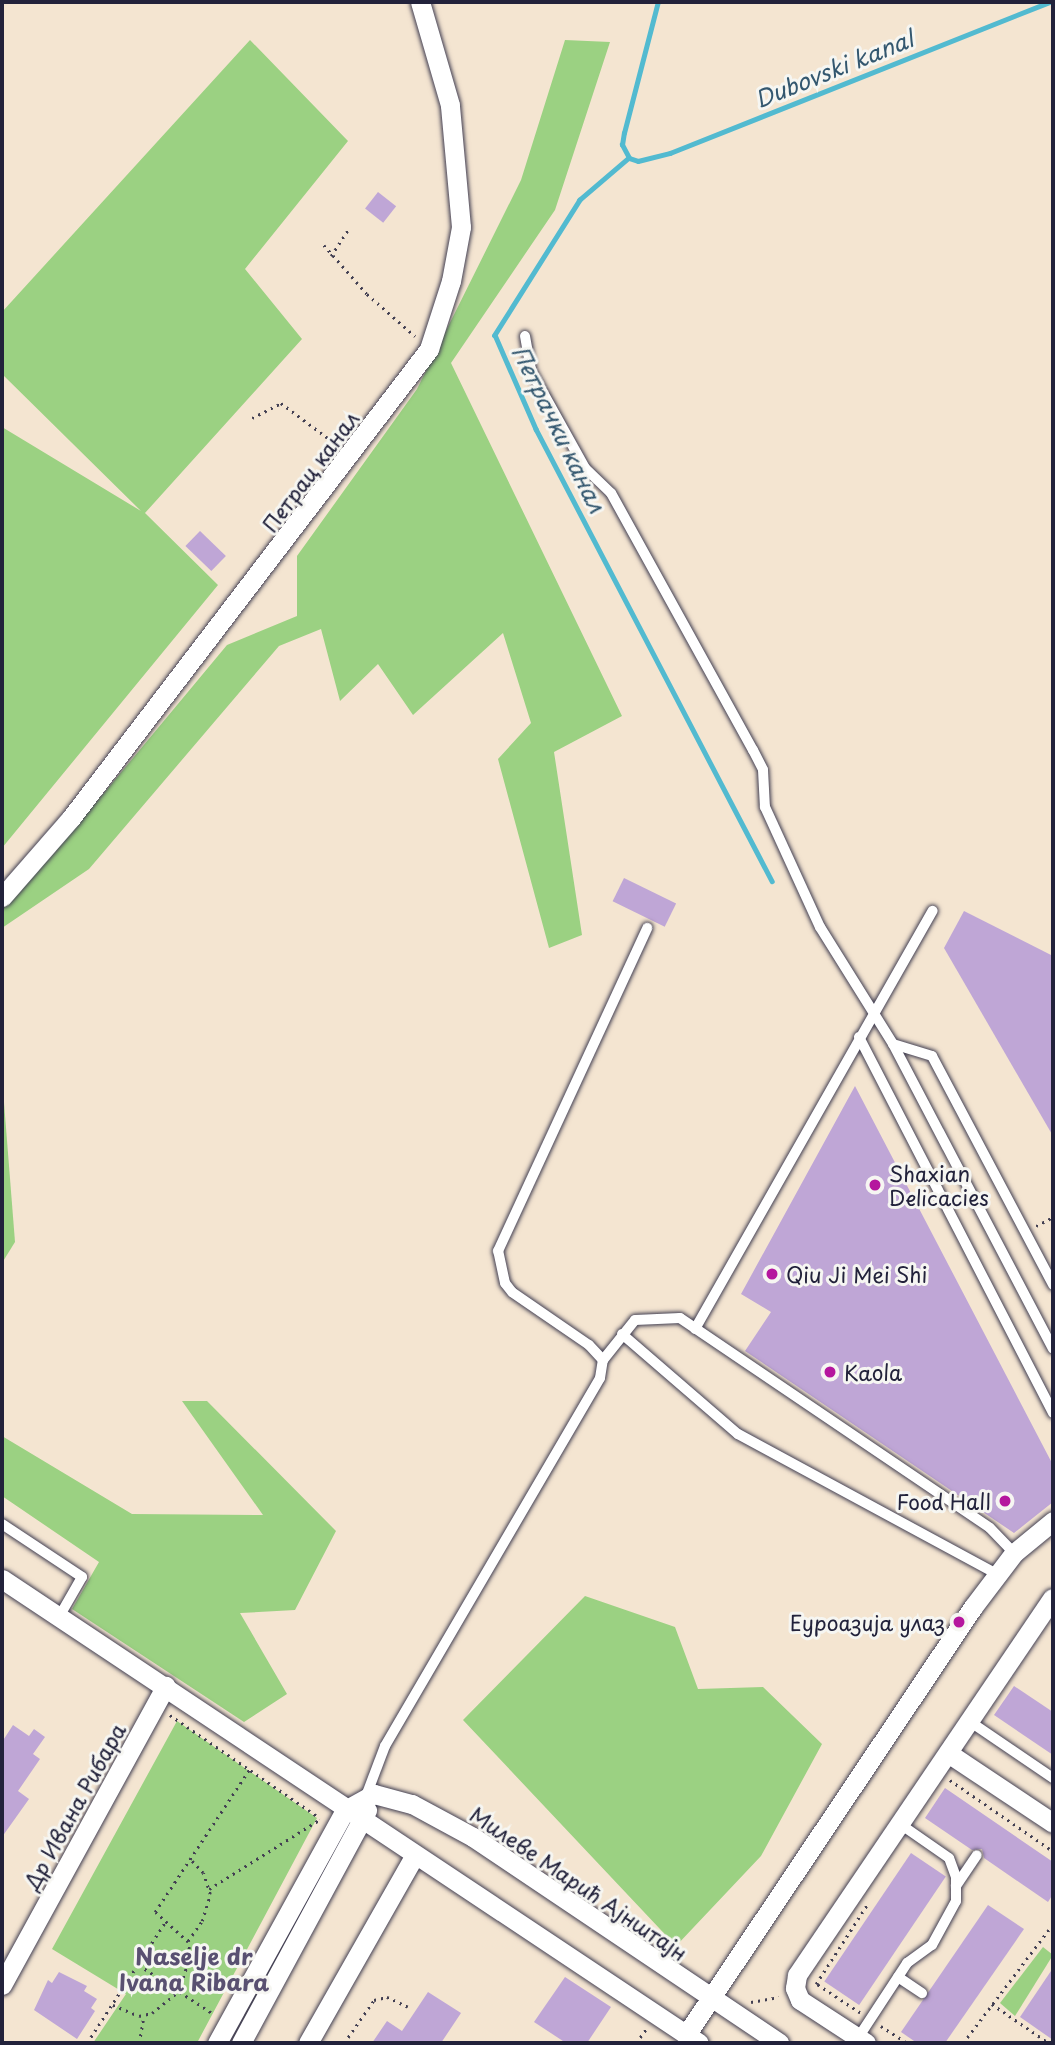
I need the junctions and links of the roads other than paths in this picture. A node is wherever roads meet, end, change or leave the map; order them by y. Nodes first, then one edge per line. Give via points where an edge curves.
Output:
1 (420, 2) edge
2 (525, 336) dead end
3 (2, 897) edge
4 (932, 911) dead end
5 (647, 928) dead end
6 (875, 1011) junction
7 (859, 1037) junction
8 (893, 1044) junction
9 (1053, 1285) edge
10 (695, 1329) junction
11 (622, 1334) junction
12 (1053, 1349) edge
13 (603, 1360) junction
14 (1053, 1413) edge
15 (1053, 1521) edge
16 (2, 1524) edge
17 (1014, 1553) junction
18 (997, 1574) junction
19 (2, 1579) edge
20 (1052, 1598) edge
21 (59, 1617) junction
22 (166, 1686) junction
23 (969, 1721) junction
24 (948, 1753) junction
25 (1053, 1778) edge
26 (366, 1796) junction
27 (345, 1810) junction
28 (363, 1822) junction
29 (1053, 1823) edge
30 (900, 1824) junction
31 (415, 1855) junction
32 (977, 1855) dead end
33 (956, 1882) junction
34 (898, 1977) junction
35 (2, 1985) edge
36 (922, 1993) dead end
37 (710, 1998) junction
38 (692, 2039) edge
39 (862, 2041) edge
40 (217, 2043) edge
41 (241, 2043) edge
42 (308, 2043) edge
43 (779, 2043) edge

1 - 3 street, Петрац канал via 450,105 461,227 451,281 429,349 71,818
2 - 6 lane via 531,370 585,468 611,493 753,750 763,770 765,807 820,927
4 - 6 lane
5 - 13 lane via 498,1251 505,1283 512,1292 589,1345
6 - 7 lane
6 - 8 lane
7 - 10 lane
7 - 14 lane
8 - 9 lane via 932,1056
8 - 12 lane
10 - 11 lane via 680,1318 665,1315 635,1320
10 - 17 lane via 990,1528
11 - 13 lane
11 - 18 lane via 738,1434
13 - 26 lane via 600,1378 385,1746
15 - 17 street
16 - 21 lane via 82,1577
17 - 18 street
18 - 37 street
19 - 21 street
20 - 23 street
21 - 22 street
22 - 27 street
22 - 35 street, Др Ивана Рибара
23 - 24 street
23 - 25 lane
24 - 29 street
24 - 30 street
26 - 27 street
26 - 28 street
26 - 37 street, Милеве Марић Ајнштајн via 393,1796 449,1823
27 - 28 street
27 - 40 street
28 - 31 street
28 - 41 street
30 - 33 lane via 946,1854
30 - 39 street via 797,1975 796,1994
31 - 38 street
31 - 42 street
32 - 33 lane
33 - 34 lane via 949,1918 928,1949 907,1963
34 - 36 lane
34 - 39 lane via 870,2019
37 - 38 street
37 - 43 street, Милеве Марић Ајнштајн

